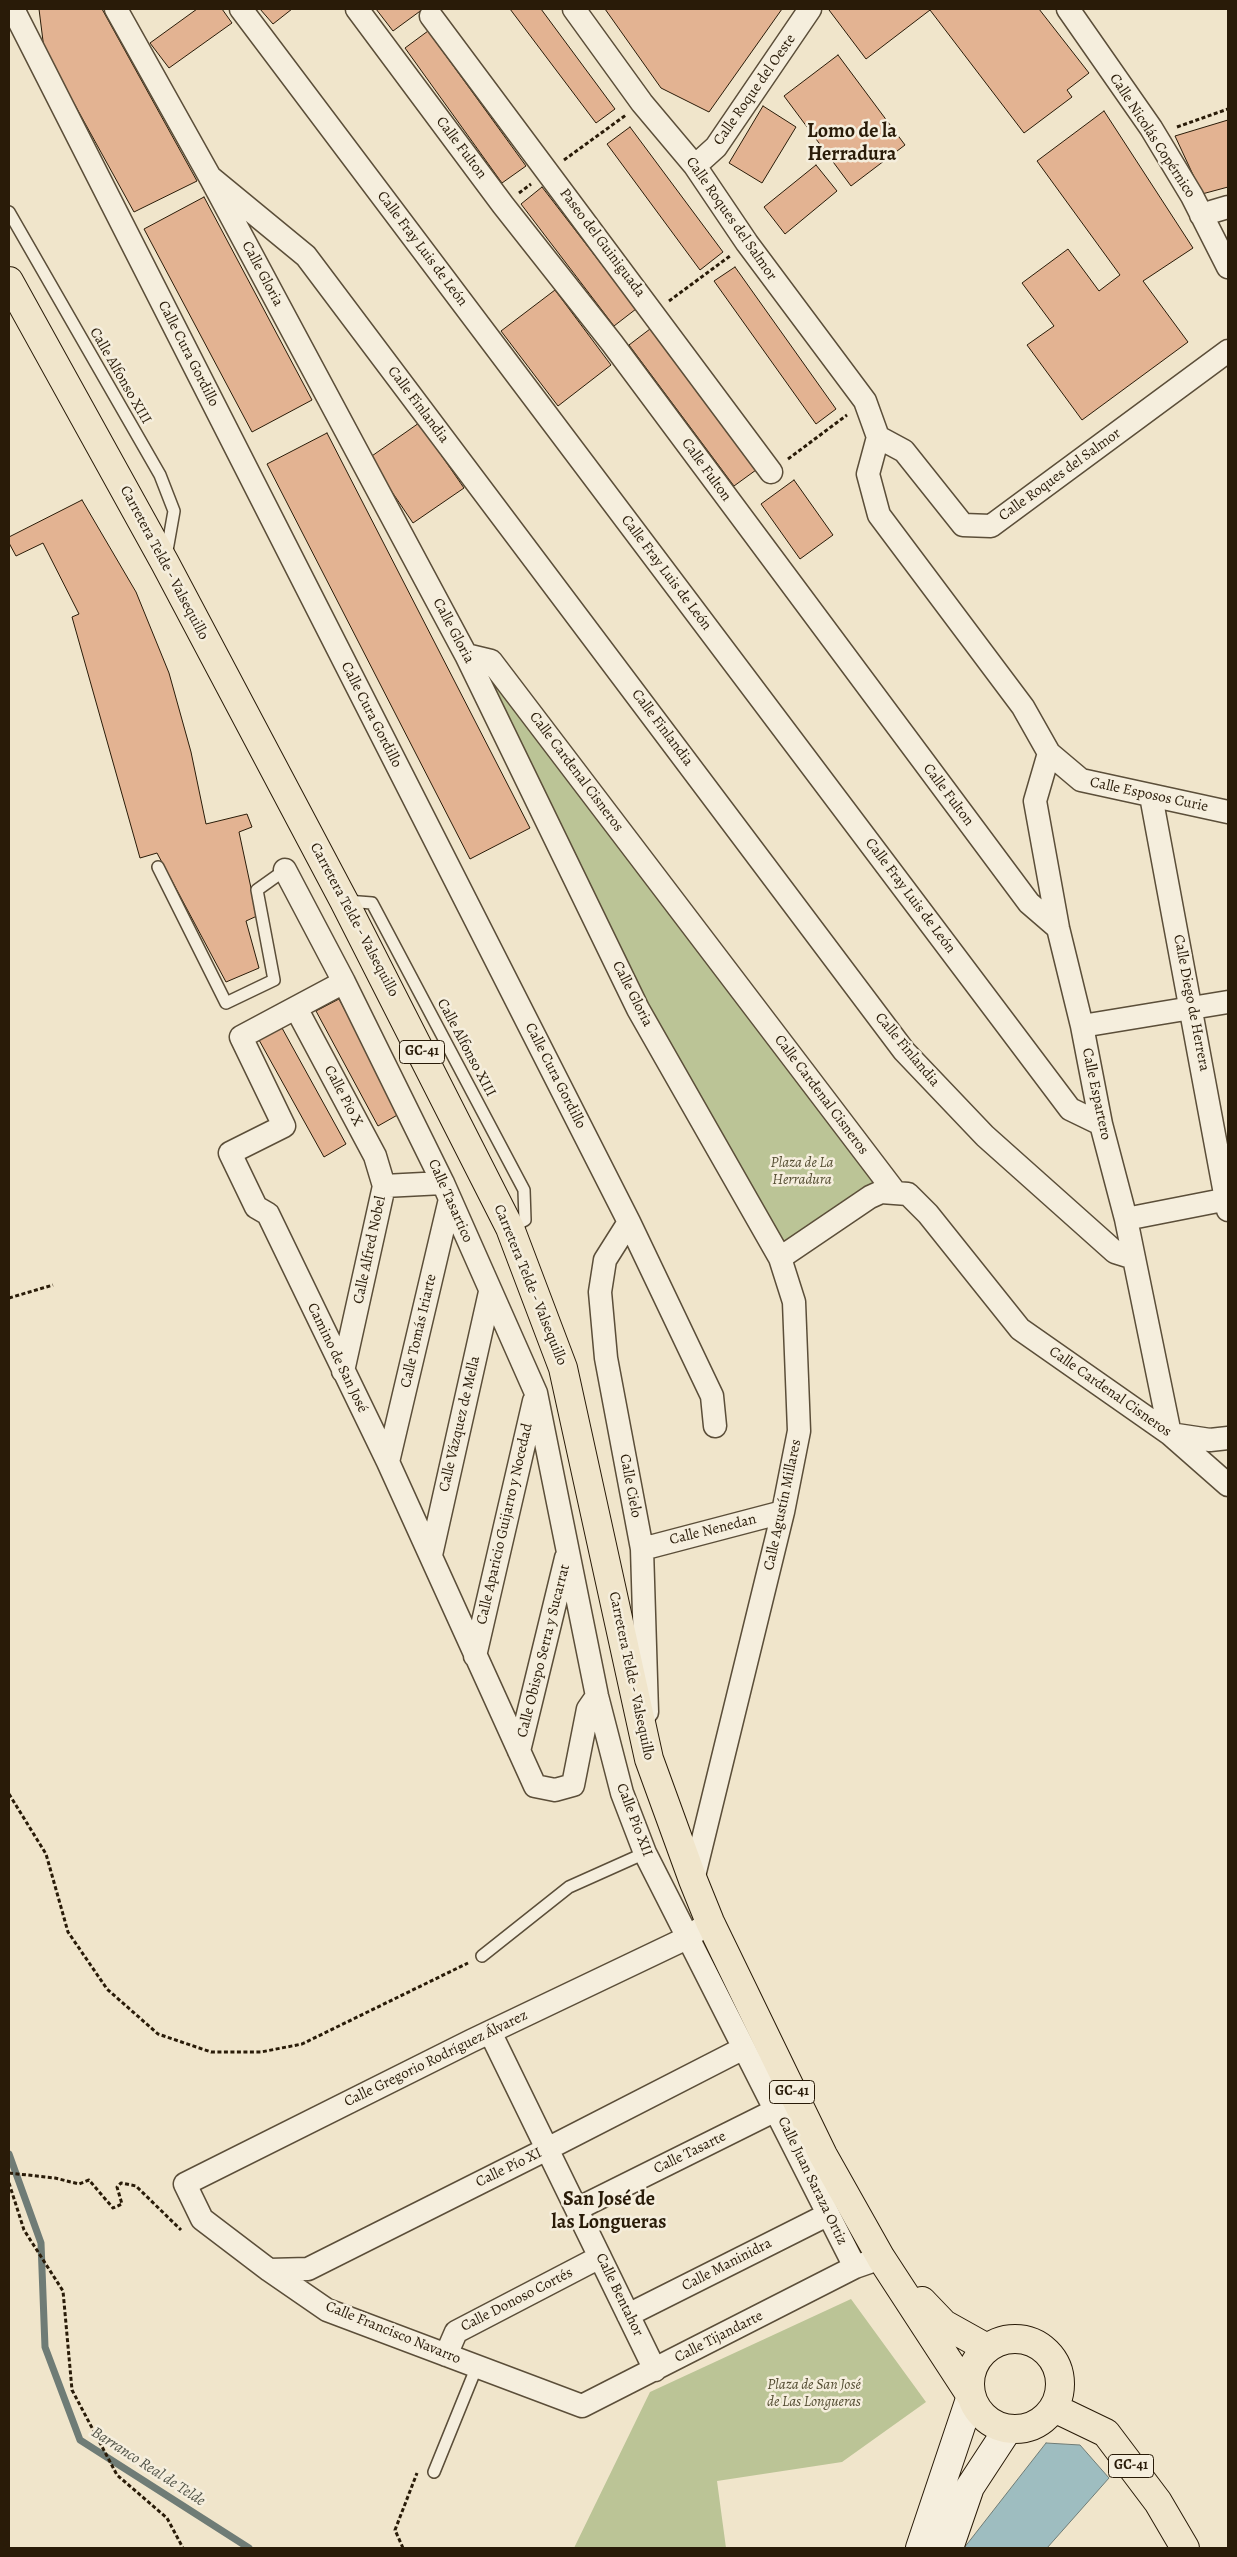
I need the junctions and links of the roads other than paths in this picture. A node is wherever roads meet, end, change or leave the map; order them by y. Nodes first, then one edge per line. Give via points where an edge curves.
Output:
1 (13, 9) edge
2 (116, 9) edge
3 (241, 9) edge
4 (357, 9) edge
5 (574, 9) edge
6 (810, 9) edge
7 (1068, 9) edge
8 (431, 16) dead end
9 (695, 166) junction
10 (210, 177) junction
11 (1228, 207) edge
12 (9, 212) edge
13 (1201, 214) junction
14 (1228, 267) edge
15 (9, 281) edge
16 (1228, 351) edge
17 (878, 437) junction
18 (771, 472) road end
19 (165, 563) junction
20 (466, 655) junction
21 (1049, 753) junction
22 (1151, 796) junction
23 (1228, 812) edge
24 (158, 867) dead end
25 (285, 870) joint
26 (1058, 928) junction
27 (344, 982) junction
28 (1228, 1002) edge
29 (296, 1008) junction
30 (1192, 1008) junction
31 (1082, 1026) junction
32 (1101, 1124) junction
33 (384, 1186) junction
34 (446, 1191) junction
35 (895, 1192) junction
36 (1228, 1203) edge
37 (1126, 1219) junction
38 (629, 1222) junction
39 (780, 1258) junction
40 (1134, 1258) junction
41 (490, 1292) junction
42 (343, 1371) junction
43 (536, 1393) junction
44 (715, 1426) dead end
45 (1170, 1434) junction
46 (1228, 1438) edge
47 (388, 1462) junction
48 (1228, 1485) edge
49 (783, 1512) junction
50 (642, 1549) junction
51 (568, 1550) junction
52 (431, 1556) junction
53 (475, 1656) junction
54 (597, 1696) junction
55 (519, 1751) junction
56 (649, 1759) junction
57 (645, 1853) junction
58 (693, 1880) junction
59 (700, 1929) junction
60 (482, 1956) road end
61 (490, 2032) junction
62 (744, 2048) junction
63 (776, 2110) junction
64 (547, 2149) junction
65 (185, 2184) joint
66 (577, 2209) junction
67 (826, 2215) junction
68 (600, 2257) junction
69 (881, 2258) junction
70 (855, 2267) junction
71 (269, 2270) junction
72 (628, 2315) junction
73 (987, 2348) junction
74 (446, 2355) junction
75 (476, 2366) junction
76 (655, 2370) junction
77 (971, 2396) junction
78 (582, 2406) joint
79 (1054, 2408) junction
80 (1008, 2430) junction
81 (434, 2472) dead end
82 (920, 2548) edge
83 (949, 2548) edge
84 (1185, 2548) edge

1 - 38 street, Calle Cura Gordillo
2 - 10 street, Calle Gloria
3 - 32 street, Calle Fray Luis de León via 1070,1109
4 - 26 street, Calle Fulton via 503,204 612,342 1029,903
5 - 9 street, Calle Roques del Salmor via 642,103
6 - 9 street, Calle Roque del Oeste via 716,147
7 - 13 street, Calle Nicolás Copérnico via 1155,135
8 - 18 street, Paseo del Guiniguada
9 - 17 street, Calle Roques del Salmor via 747,243 865,401
10 - 20 street, Calle Gloria
10 - 40 street, Calle Finlandia via 306,256 904,1051 985,1136 1116,1252
11 - 13 street
12 - 19 lane, Calle Alfonso XIII via 160,474 174,511
13 - 14 street, Calle Nicolás Copérnico
15 - 19 main road, Carretera Telde - Valsequillo / GC-41
16 - 17 street, Calle Roques del Salmor via 991,526 964,525 904,451
17 - 21 street via 868,474 879,515 1023,707
19 - 56 main road, Carretera Telde - Valsequillo / GC-41 via 344,901 510,1228 563,1368
20 - 35 street, Calle Cardenal Cisneros via 491,661
20 - 39 street, Calle Gloria via 638,1009
21 - 22 street, Calle Esposos Curie via 1081,780
21 - 26 street, Calle Espartero via 1035,801
22 - 23 street, Calle Esposos Curie
22 - 30 street, Calle Diego de Herrera
24 - 25 lane via 226,1003 274,980 257,890
25 - 27 street, Calle Tasartico
26 - 31 street, Calle Espartero
27 - 29 street, Camino de San José
27 - 34 street, Calle Tasartico
28 - 30 street
29 - 33 street, Calle Pio X via 375,1156
29 - 42 street, Camino de San José via 241,1037 284,1126 230,1152 256,1207 268,1214
30 - 31 street
30 - 36 street, Calle Diego de Herrera
31 - 32 street, Calle Espartero
32 - 37 street, Calle Espartero
33 - 34 street, Calle Alfred Nobel
33 - 42 street, Calle Alfred Nobel
34 - 41 street, Calle Tasartico
34 - 47 street, Calle Tomás Iriarte
35 - 39 street via 881,1192 870,1197
35 - 45 street, Calle Cardenal Cisneros via 908,1194 928,1214 1020,1329
36 - 37 street
37 - 40 street, Calle Espartero
38 - 44 street, Calle Cura Gordillo via 712,1396
38 - 50 street, Calle Cielo via 605,1260 600,1292 606,1358
39 - 49 street, Calle Agustín Millares via 794,1302 798,1431
40 - 45 street, Calle Espartero
41 - 43 street, Calle Tasartico
41 - 52 street, Calle Vázquez de Mella
42 - 47 street, Camino de San José
43 - 51 street, Calle Tasartico
43 - 53 street, Calle Aparicio Guijarro y Nocedad
45 - 46 street via 1210,1440
45 - 48 street, Calle Cardenal Cisneros
47 - 52 street, Camino de San José
49 - 50 street, Calle Nenedan
49 - 58 street, Calle Agustín Millares
50 - 56 street, Calle Cielo
51 - 54 street, Calle Pio XII
51 - 55 street, Calle Obispo Serra y Sucarrat
52 - 53 street, Camino de San José
53 - 55 street, Camino de San José
54 - 55 street, Camino de San José via 588,1709 573,1786 555,1790 535,1786
54 - 57 street, Calle Pio XII via 622,1794
56 - 58 main road, Carretera Telde - Valsequillo / GC-41
57 - 59 street, Calle Pio XII
57 - 60 lane via 569,1887
58 - 59 main road, Carretera Telde - Valsequillo / GC-41
59 - 61 street, Calle Gregorio Rodríguez Álvarez
59 - 62 street, Calle Juan Saraza Ortiz
59 - 69 main road, Carretera Telde - Valsequillo / GC-41
61 - 64 street, Calle Bentahor
61 - 65 street, Calle Gregorio Rodríguez Álvarez
62 - 63 street, Calle Juan Saraza Ortiz
62 - 64 street, Calle Pío XI
63 - 66 street, Calle Tasarte
63 - 67 street, Calle Juan Saraza Ortiz
64 - 66 street, Calle Bentahor
64 - 71 street, Calle Pío XI via 308,2269
65 - 71 street, Calle Francisco Navarro via 202,2219
66 - 68 street, Calle Bentahor
67 - 70 street, Calle Juan Saraza Ortiz
67 - 72 street, Calle Maninidra
68 - 72 street, Calle Bentahor
68 - 74 street, Calle Donoso Cortés via 456,2332
69 - 70 street
69 - 73 main road, Carretera Telde - Valsequillo / GC-41 via 944,2324
69 - 77 main road, Carretera Telde - Valsequillo / GC-41
70 - 76 street, Calle Tijandarte
71 - 74 street, Calle Francisco Navarro via 327,2310
72 - 76 street, Calle Bentahor
73 - 77 main road via 974,2364
73 - 79 main road via 1017,2338 1043,2348 1054,2360 1060,2374 1060,2393
74 - 75 street, Calle Francisco Navarro
75 - 78 street, Calle Francisco Navarro
75 - 81 lane
76 - 78 street, Calle Tijandarte
77 - 80 main road, GC-41 via 981,2414
77 - 82 street
79 - 80 main road via 1044,2420 1030,2427
79 - 84 main road, GC-41 via 1106,2433 1158,2502
80 - 83 street via 970,2487

